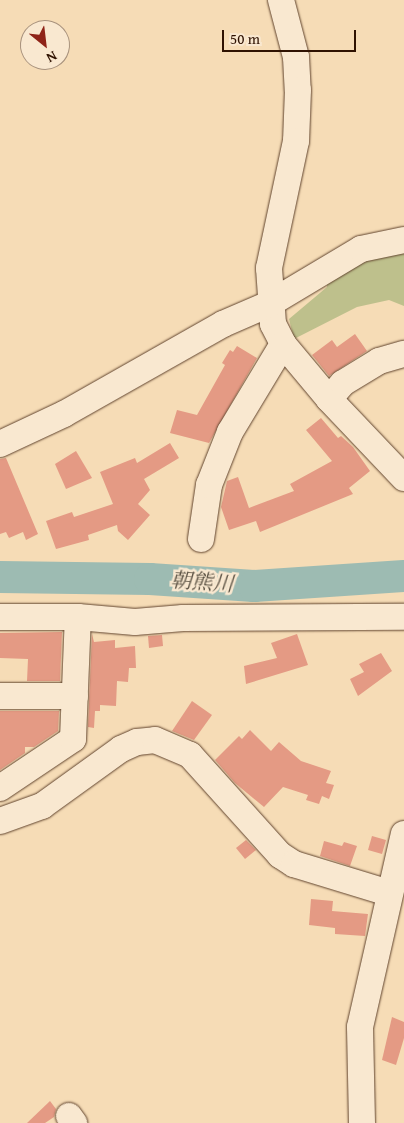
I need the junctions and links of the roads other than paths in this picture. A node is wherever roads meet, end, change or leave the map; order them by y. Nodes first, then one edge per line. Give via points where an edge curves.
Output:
1 (281, 0) edge
2 (404, 240) edge
3 (269, 304) junction
4 (283, 344) junction
5 (404, 354) edge
6 (329, 399) junction
7 (0, 444) edge
8 (404, 478) edge
9 (201, 539) dead end
10 (0, 617) edge
11 (78, 617) junction
12 (404, 617) edge
13 (0, 696) edge
14 (75, 696) junction
15 (0, 788) edge
16 (0, 821) edge
17 (404, 834) edge
18 (389, 893) junction
19 (362, 1123) edge

1 - 3 street via 296,57 296,141 269,268
2 - 3 street via 361,249
3 - 4 street via 273,324
3 - 7 street via 223,324 64,414
4 - 6 street
4 - 9 street via 230,432 208,485
5 - 6 street via 379,361 350,379
6 - 8 street
10 - 11 street
11 - 12 street via 135,622 183,618
11 - 14 street
13 - 14 street
14 - 15 street via 73,739
16 - 18 street via 42,806 122,749 137,742 154,740 190,756 280,855 294,864
17 - 18 street
18 - 19 street via 360,1027

